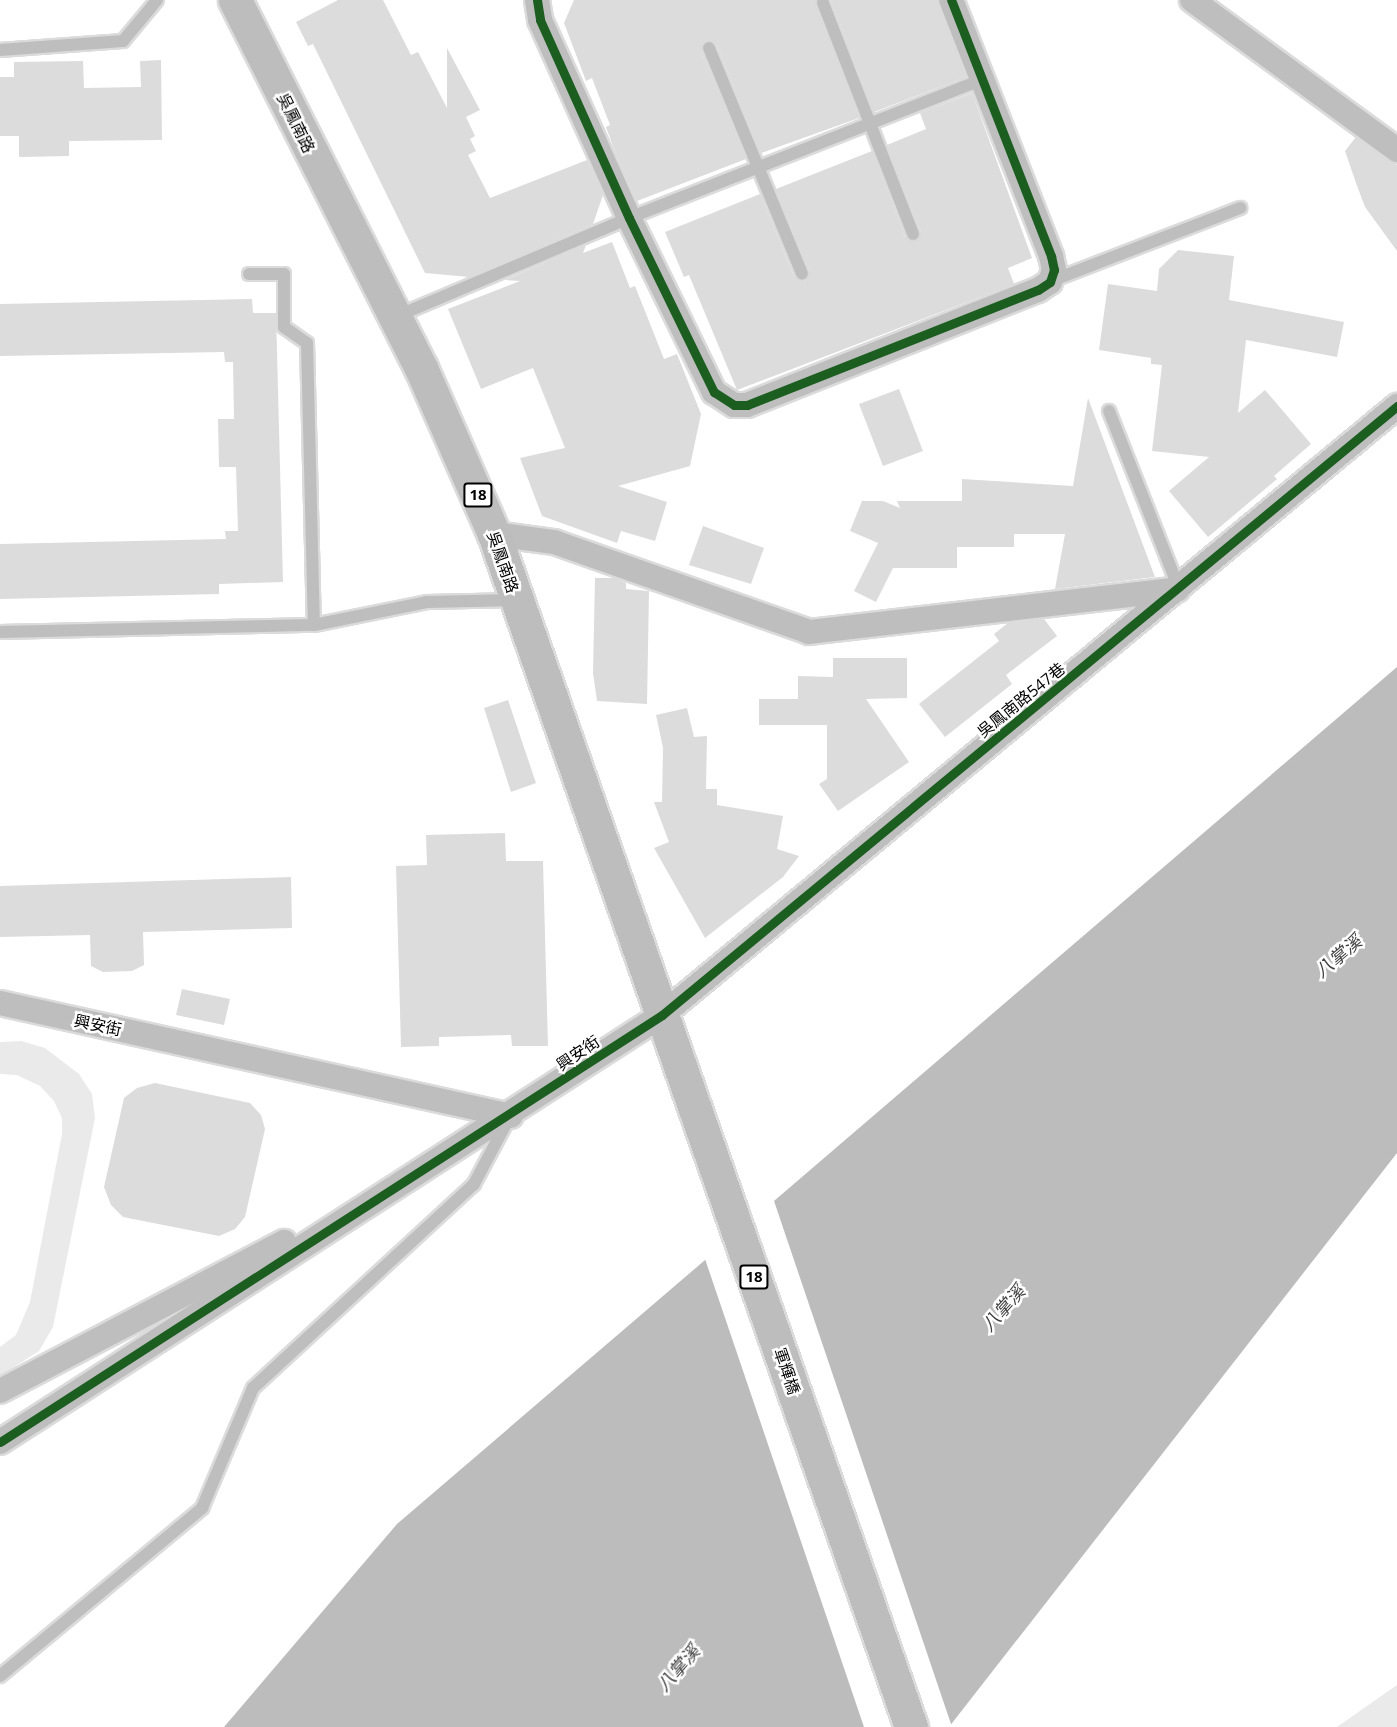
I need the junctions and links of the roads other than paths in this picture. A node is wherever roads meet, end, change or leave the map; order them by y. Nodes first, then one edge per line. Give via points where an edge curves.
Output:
1 (157, 0) edge
2 (234, 0) edge
3 (537, 0) edge
4 (1192, 0) edge
5 (957, 2) edge
6 (824, 3) dead end
7 (709, 48) dead end
8 (0, 50) edge
9 (982, 80) junction
10 (869, 124) junction
11 (1397, 150) edge
12 (757, 168) junction
13 (1240, 208) dead end
14 (629, 218) junction
15 (913, 234) dead end
16 (249, 274) dead end
17 (802, 274) dead end
18 (1050, 282) junction
19 (394, 317) junction
20 (1397, 406) edge
21 (1109, 411) dead end
22 (494, 534) junction
23 (1179, 589) junction
24 (516, 600) junction
25 (314, 625) junction
26 (0, 632) edge
27 (0, 1003) edge
28 (662, 1015) junction
29 (511, 1116) junction
30 (424, 1168) junction
31 (0, 1391) edge
32 (0, 1442) edge
33 (0, 1676) edge
34 (911, 1727) edge

1 - 8 lane via 123,41
2 - 19 main road, 吳鳳南路 / 18
3 - 14 street via 540,20
4 - 11 street
5 - 9 street
6 - 10 lane
7 - 12 lane
9 - 10 lane
9 - 18 street via 1051,256 1054,270
10 - 12 lane
10 - 15 lane
12 - 14 lane
12 - 17 lane
13 - 18 lane
14 - 18 street via 714,392 734,405 758,401
14 - 19 lane
16 - 25 lane via 284,274 284,327 306,343
19 - 22 main road, 吳鳳南路 / 18 via 452,432
20 - 23 street, 吳鳳南路547巷
21 - 23 lane
22 - 23 street via 554,542 809,632
22 - 24 main road, 吳鳳南路 / 18
23 - 28 street, 吳鳳南路547巷
24 - 25 lane via 427,602
24 - 28 main road, 吳鳳南路 / 18 via 617,877
25 - 26 lane
27 - 29 street, 興安街
28 - 29 street, 興安街
28 - 34 main road, 軍輝橋 / 18
29 - 30 street
29 - 33 lane via 474,1184 253,1388 202,1508
30 - 31 street
30 - 32 street

